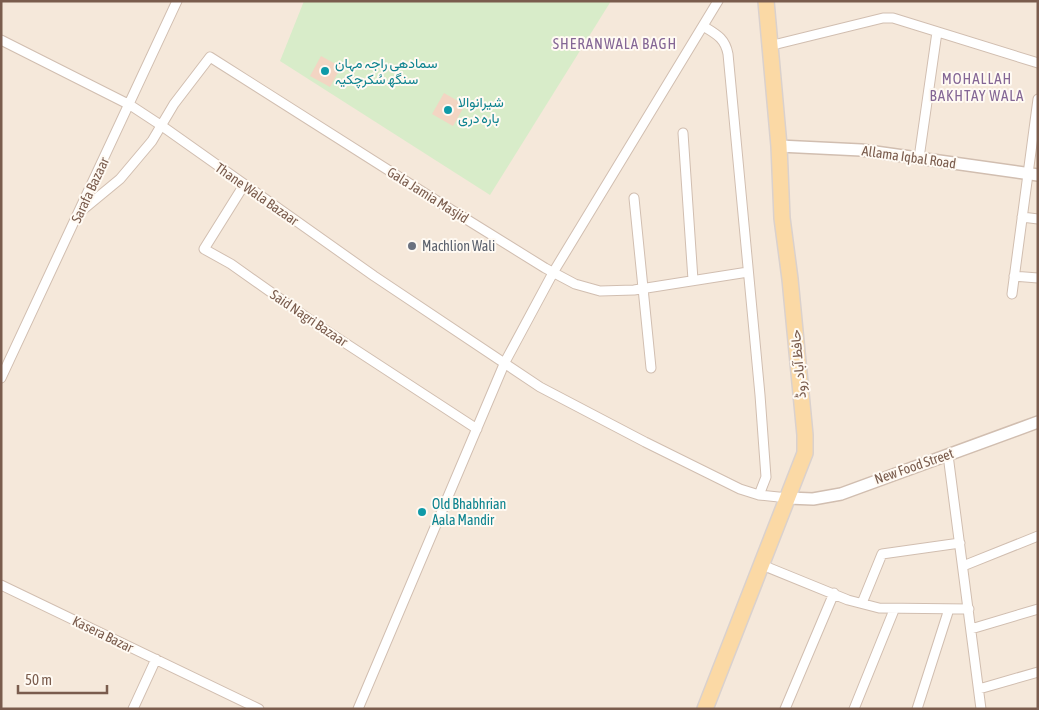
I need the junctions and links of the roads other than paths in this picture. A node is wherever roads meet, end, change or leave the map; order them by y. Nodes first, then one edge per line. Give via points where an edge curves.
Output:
1 (178, 1) edge
2 (718, 1) edge
3 (766, 1) edge
4 (703, 26) junction
5 (938, 32) junction
6 (1, 40) edge
7 (769, 46) junction
8 (1038, 63) edge
9 (1038, 99) edge
10 (130, 105) junction
11 (162, 126) junction
12 (683, 133) dead end
13 (1035, 136) edge
14 (779, 146) junction
15 (918, 158) junction
16 (1032, 174) edge
17 (244, 184) junction
18 (634, 198) dead end
19 (80, 212) junction
20 (1022, 217) junction
21 (1038, 219) edge
22 (554, 271) junction
23 (748, 272) junction
24 (1014, 276) junction
25 (1038, 278) edge
26 (693, 280) junction
27 (642, 288) junction
28 (1012, 294) dead end
29 (505, 362) junction
30 (651, 368) dead end
31 (1, 378) edge
32 (1038, 422) edge
33 (477, 429) junction
34 (948, 455) junction
35 (759, 495) junction
36 (788, 498) junction
37 (1038, 536) edge
38 (960, 543) junction
39 (762, 564) junction
40 (963, 566) junction
41 (1, 584) edge
42 (834, 593) junction
43 (862, 603) junction
44 (969, 609) junction
45 (1038, 609) edge
46 (894, 610) junction
47 (949, 610) junction
48 (971, 629) junction
49 (156, 659) junction
50 (1038, 672) edge
51 (979, 689) junction
52 (708, 708) edge
53 (133, 709) edge
54 (260, 709) edge
55 (358, 709) edge
56 (785, 709) edge
57 (854, 709) edge
58 (916, 709) edge
59 (981, 709) edge

1 - 10 street, Sarafa Bazaar
2 - 4 street
3 - 7 main road, حافظ آباد روڈ
4 - 22 street
4 - 23 street via 726,43
5 - 7 street via 883,18
5 - 8 street
5 - 15 street
6 - 10 street, Thane Wala Bazaar
7 - 14 main road, حافظ آباد روڈ
9 - 13 street
10 - 11 street, Thane Wala Bazaar
10 - 19 street, Sarafa Bazaar
11 - 17 street, Thane Wala Bazaar
11 - 19 street via 120,179
11 - 22 street, Gala Jamia Masjid via 174,104 210,58
12 - 26 street
13 - 16 street
14 - 15 street, Allama Iqbal Road via 861,150
14 - 36 main road, حافظ آباد روڈ via 782,218 805,435 804,453
15 - 16 street, Allama Iqbal Road
16 - 20 street
17 - 29 street, Thane Wala Bazaar via 374,276
17 - 33 street, Said Nagri Bazaar via 204,249 232,264 313,322
18 - 27 street
19 - 31 street, Sarafa Bazaar
20 - 21 street
20 - 24 street
22 - 27 street, Gala Jamia Masjid via 576,284 600,291
22 - 29 street
23 - 26 street, Gala Jamia Masjid
23 - 35 street via 766,477
24 - 25 street
24 - 28 street
26 - 27 street, Gala Jamia Masjid
27 - 30 street
29 - 33 street
29 - 35 street, Thane Wala Bazaar via 540,387 636,438 740,489
32 - 34 street, New Food Street
33 - 55 street
34 - 36 street, New Food Street via 840,494 813,499
34 - 38 street
35 - 36 street, Thane Wala Bazaar
36 - 39 main road, حافظ آباد روڈ
37 - 40 street
38 - 40 street
38 - 43 street via 882,554
39 - 42 street
39 - 52 main road, حافظ آباد روڈ
40 - 44 street
41 - 49 street, Kasera Bazar
42 - 43 street
42 - 56 street
43 - 46 street
44 - 47 street
44 - 48 street
45 - 48 street
46 - 47 street
46 - 57 street
47 - 58 street
48 - 51 street
49 - 53 street
49 - 54 street, Kasera Bazar
50 - 51 street
51 - 59 street

